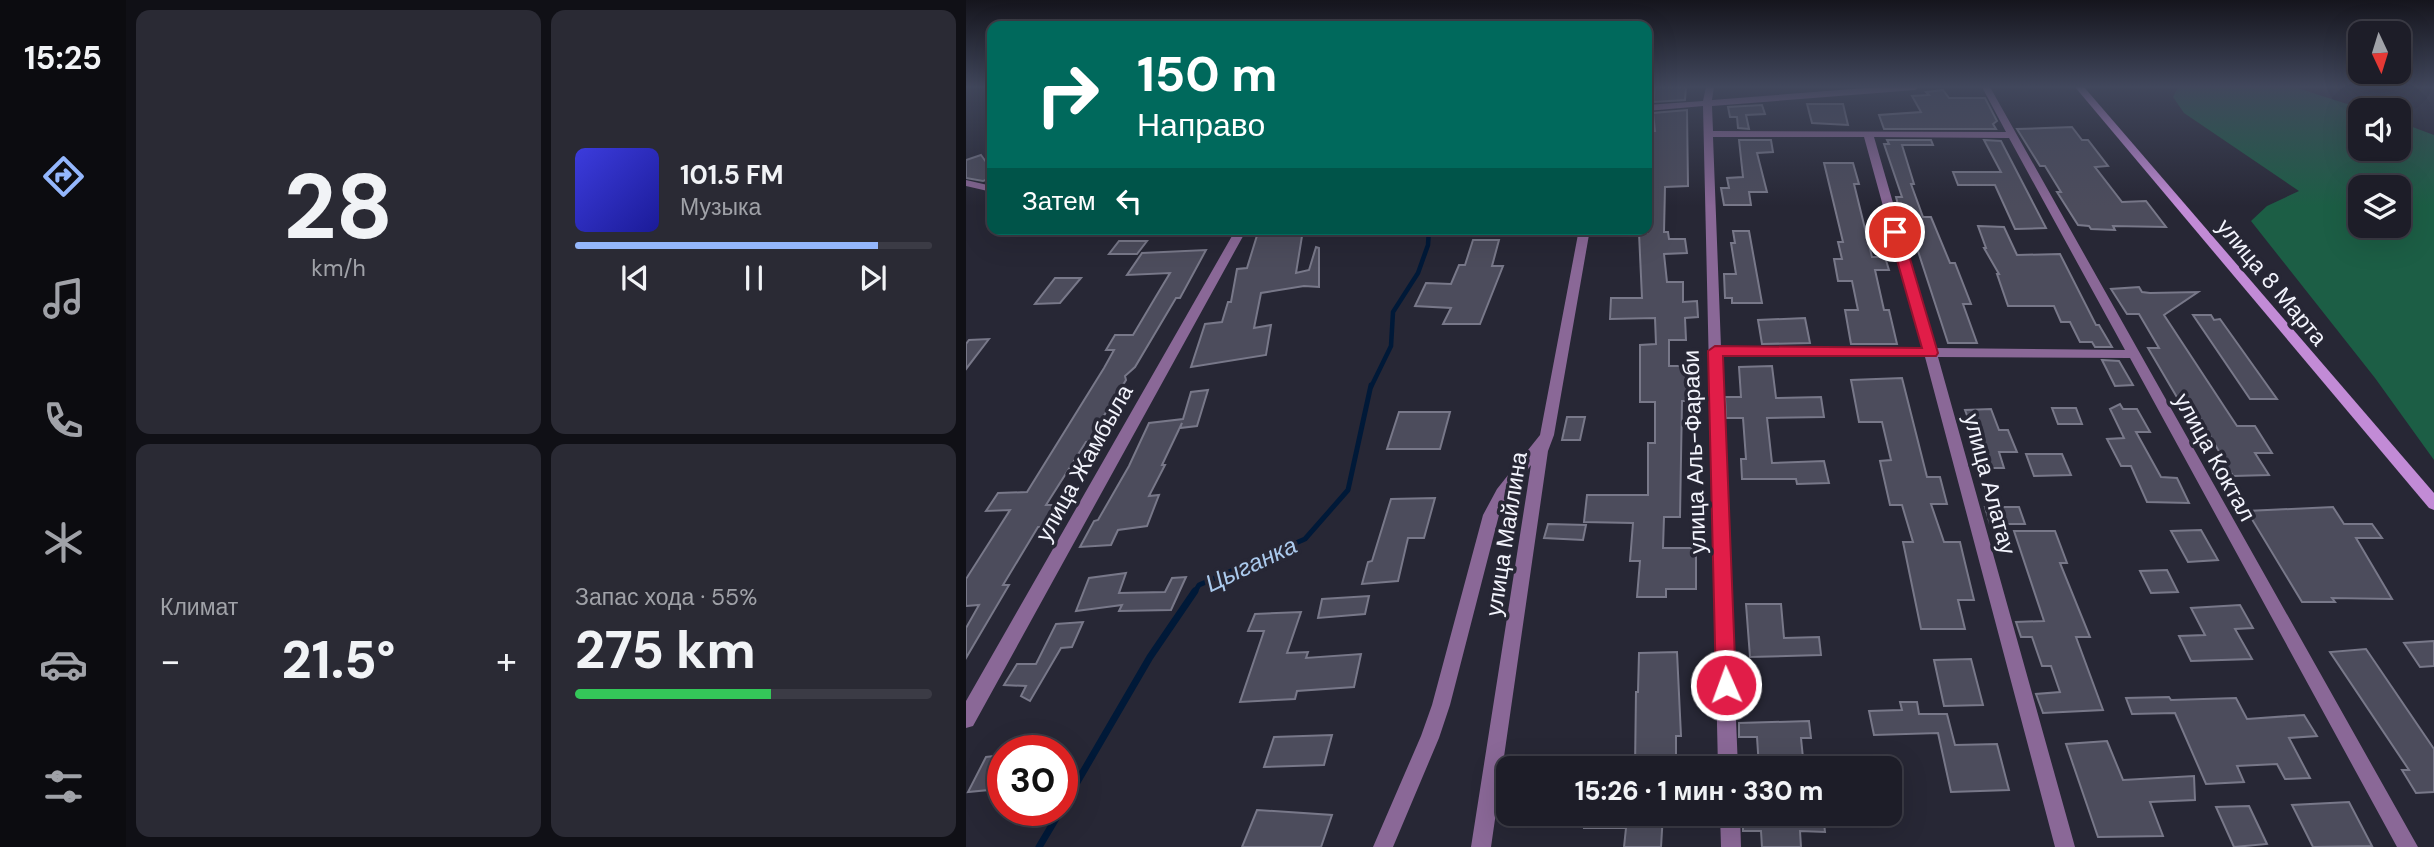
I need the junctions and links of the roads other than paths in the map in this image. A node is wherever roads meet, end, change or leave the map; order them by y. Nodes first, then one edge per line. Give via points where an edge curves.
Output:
1 (1709, 127) edge
2 (2007, 127) edge
3 (2113, 127) edge
4 (1709, 134) junction
5 (1868, 134) junction
6 (2012, 135) junction
7 (966, 183) edge
8 (987, 188) edge
9 (1239, 235) edge
10 (1584, 235) edge
11 (1715, 351) junction
12 (1930, 353) junction
13 (2132, 354) junction
14 (1547, 435) junction
15 (2434, 504) edge
16 (966, 719) edge
17 (1728, 756) edge
18 (1730, 826) edge
19 (1383, 847) edge
20 (1481, 847) edge
21 (1731, 847) edge
22 (2065, 847) edge
23 (2408, 847) edge

1 - 4 street, улица Аль-Фараби
2 - 6 street, улица Коктал
3 - 15 street, улица 8 Марта
4 - 5 street
4 - 11 street, улица Аль-Фараби
5 - 6 street
5 - 12 street, улица Алатау
6 - 13 street, улица Коктал
7 - 8 street
9 - 16 street, улица Жамбыла
10 - 14 street, улица Майлина
11 - 12 street
11 - 17 street, улица Аль-Фараби
12 - 13 street
12 - 22 street, улица Алатау
13 - 23 street, улица Коктал
14 - 19 street via 1502,493 1491,516 1433,727
14 - 20 street, улица Майлина
18 - 21 street

